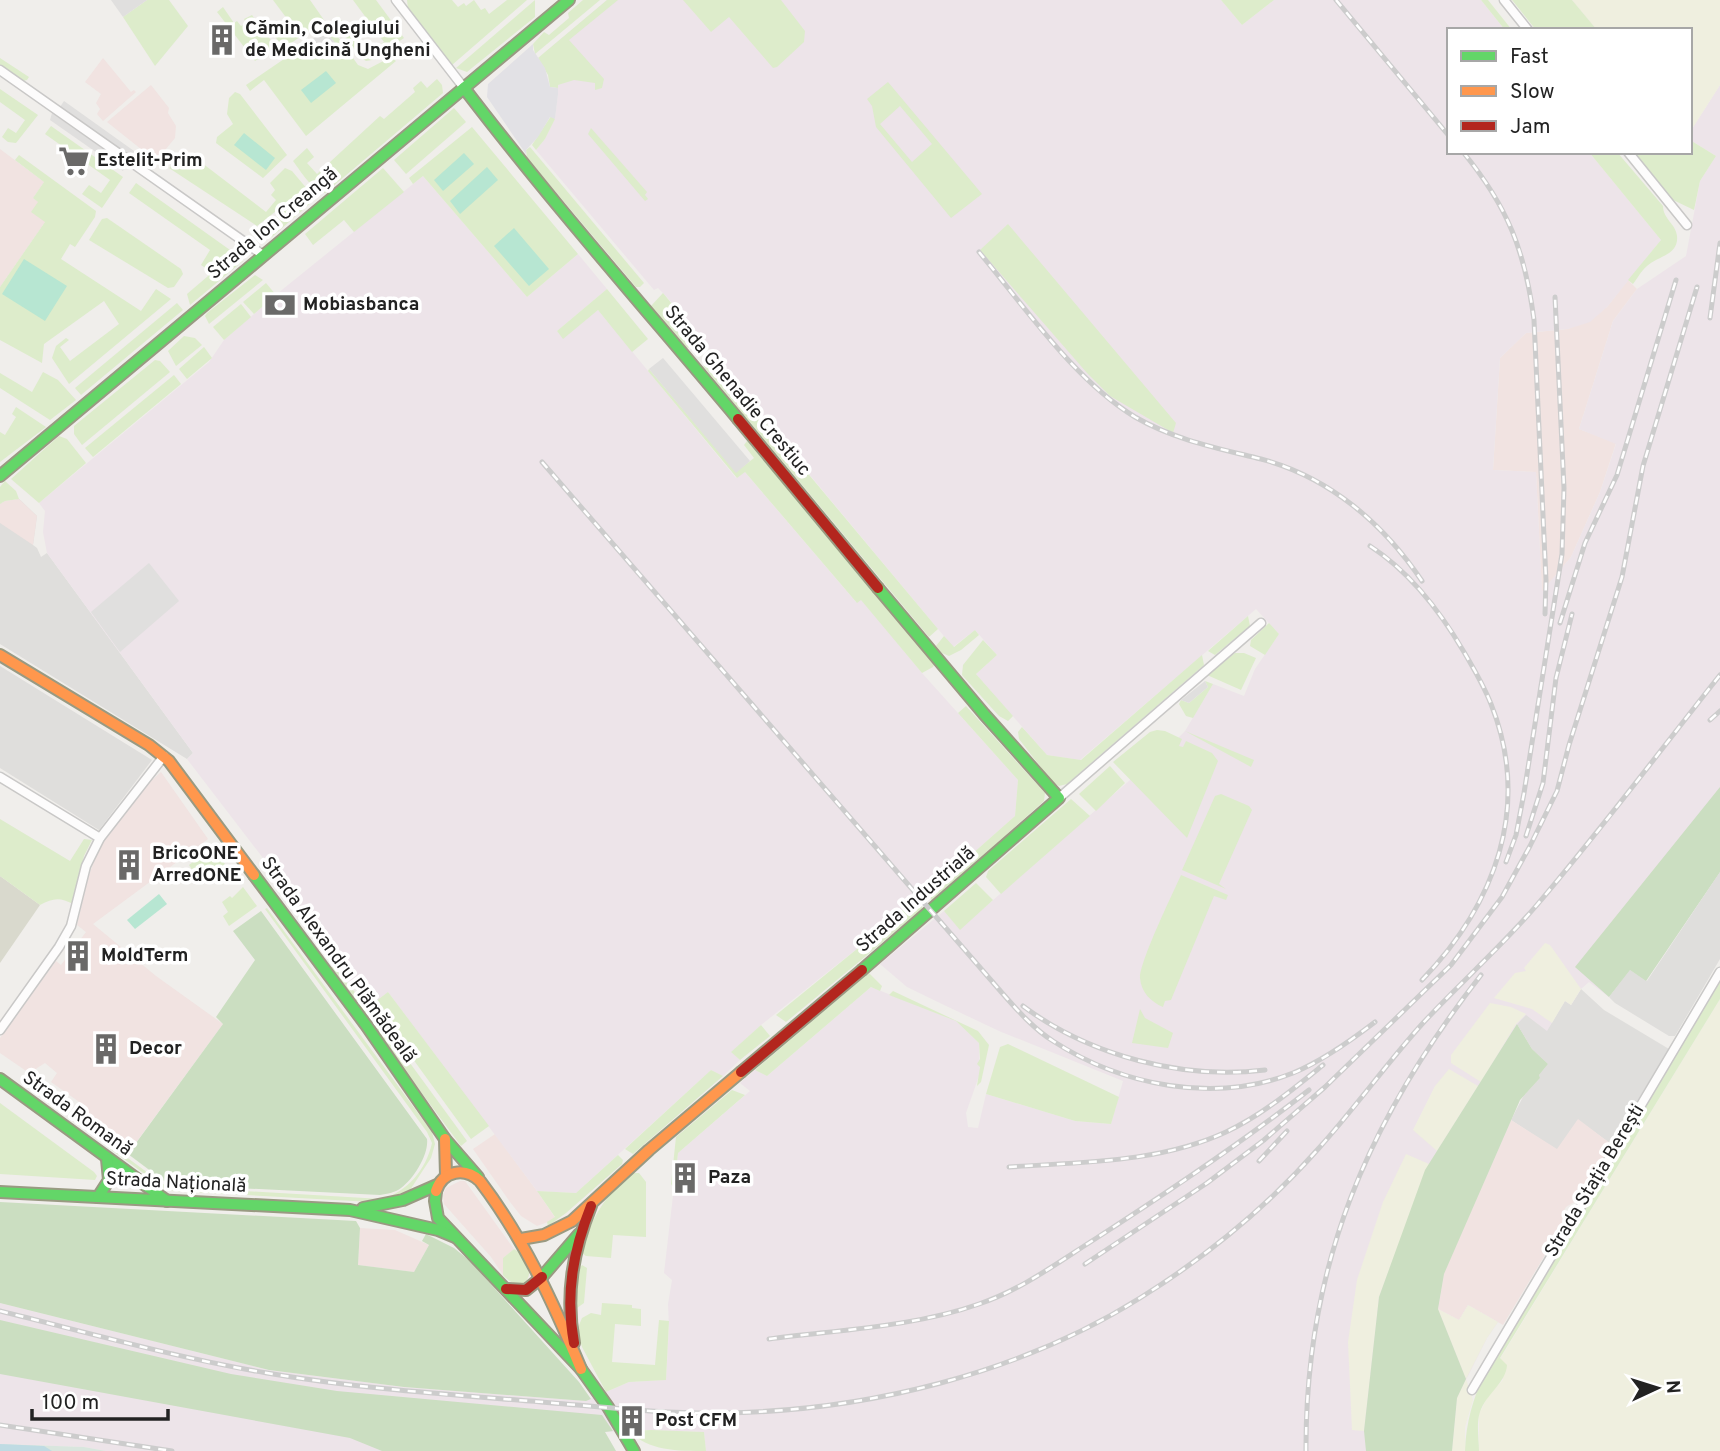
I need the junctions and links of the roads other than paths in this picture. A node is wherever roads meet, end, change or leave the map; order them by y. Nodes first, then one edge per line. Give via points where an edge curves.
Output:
1 (396, 0) edge
2 (569, 0) edge
3 (1503, 0) edge
4 (1526, 28) edge
5 (0, 70) edge
6 (464, 88) junction
7 (1630, 154) edge
8 (1687, 225) dead end
9 (263, 255) junction
10 (0, 476) edge
11 (1261, 623) dead end
12 (0, 655) edge
13 (164, 756) junction
14 (0, 777) edge
15 (1059, 798) junction
16 (100, 838) junction
17 (1720, 972) edge
18 (0, 1030) edge
19 (0, 1080) edge
20 (445, 1139) junction
21 (107, 1159) junction
22 (446, 1175) junction
23 (478, 1177) junction
24 (437, 1185) junction
25 (0, 1192) edge
26 (98, 1197) junction
27 (167, 1201) junction
28 (593, 1203) junction
29 (350, 1209) junction
30 (580, 1231) junction
31 (458, 1238) junction
32 (521, 1239) junction
33 (542, 1277) junction
34 (505, 1288) junction
35 (581, 1369) junction
36 (1472, 1390) dead end
37 (634, 1451) edge

1 - 6 street, Strada Ghenadie Crestiuc
2 - 6 street, Strada Ion Creangă
3 - 4 street
5 - 9 street
6 - 9 street, Strada Ion Creangă
6 - 15 street, Strada Ghenadie Crestiuc via 521,163
7 - 8 street
9 - 10 street, Strada Ion Creangă
11 - 15 street, Strada Industrială
12 - 13 street, Strada Alexandru Plămădeală
13 - 16 street
13 - 20 street, Strada Alexandru Plămădeală via 366,1024
14 - 16 street
15 - 28 street, Strada Industrială
16 - 18 street via 86,866 71,926
17 - 36 street, Strada Stația Berești
19 - 21 street, Strada Romană
20 - 22 street
20 - 23 street, Strada Alexandru Plămădeală
21 - 26 street via 108,1184
21 - 27 street, Strada Romană
22 - 23 street via 460,1171
22 - 24 street, Strada Națională
23 - 32 street, Strada Națională
24 - 29 street, Strada Națională via 403,1200
24 - 31 street, Strada Națională via 434,1205 438,1218
25 - 26 street, Strada Națională
26 - 27 street, Strada Națională
27 - 29 street, Strada Națională
28 - 30 street, Strada Industrială
28 - 32 street, Strada Industrială via 572,1221 544,1235
29 - 31 street, Strada Națională
30 - 33 street, Strada Industrială
30 - 35 street, Strada Industrială via 570,1299
31 - 34 street, Strada Națională
32 - 33 street, Strada Națională
33 - 34 street via 525,1291
33 - 35 street, Strada Națională
34 - 35 street, Strada Națională
35 - 37 street, Strada Națională

